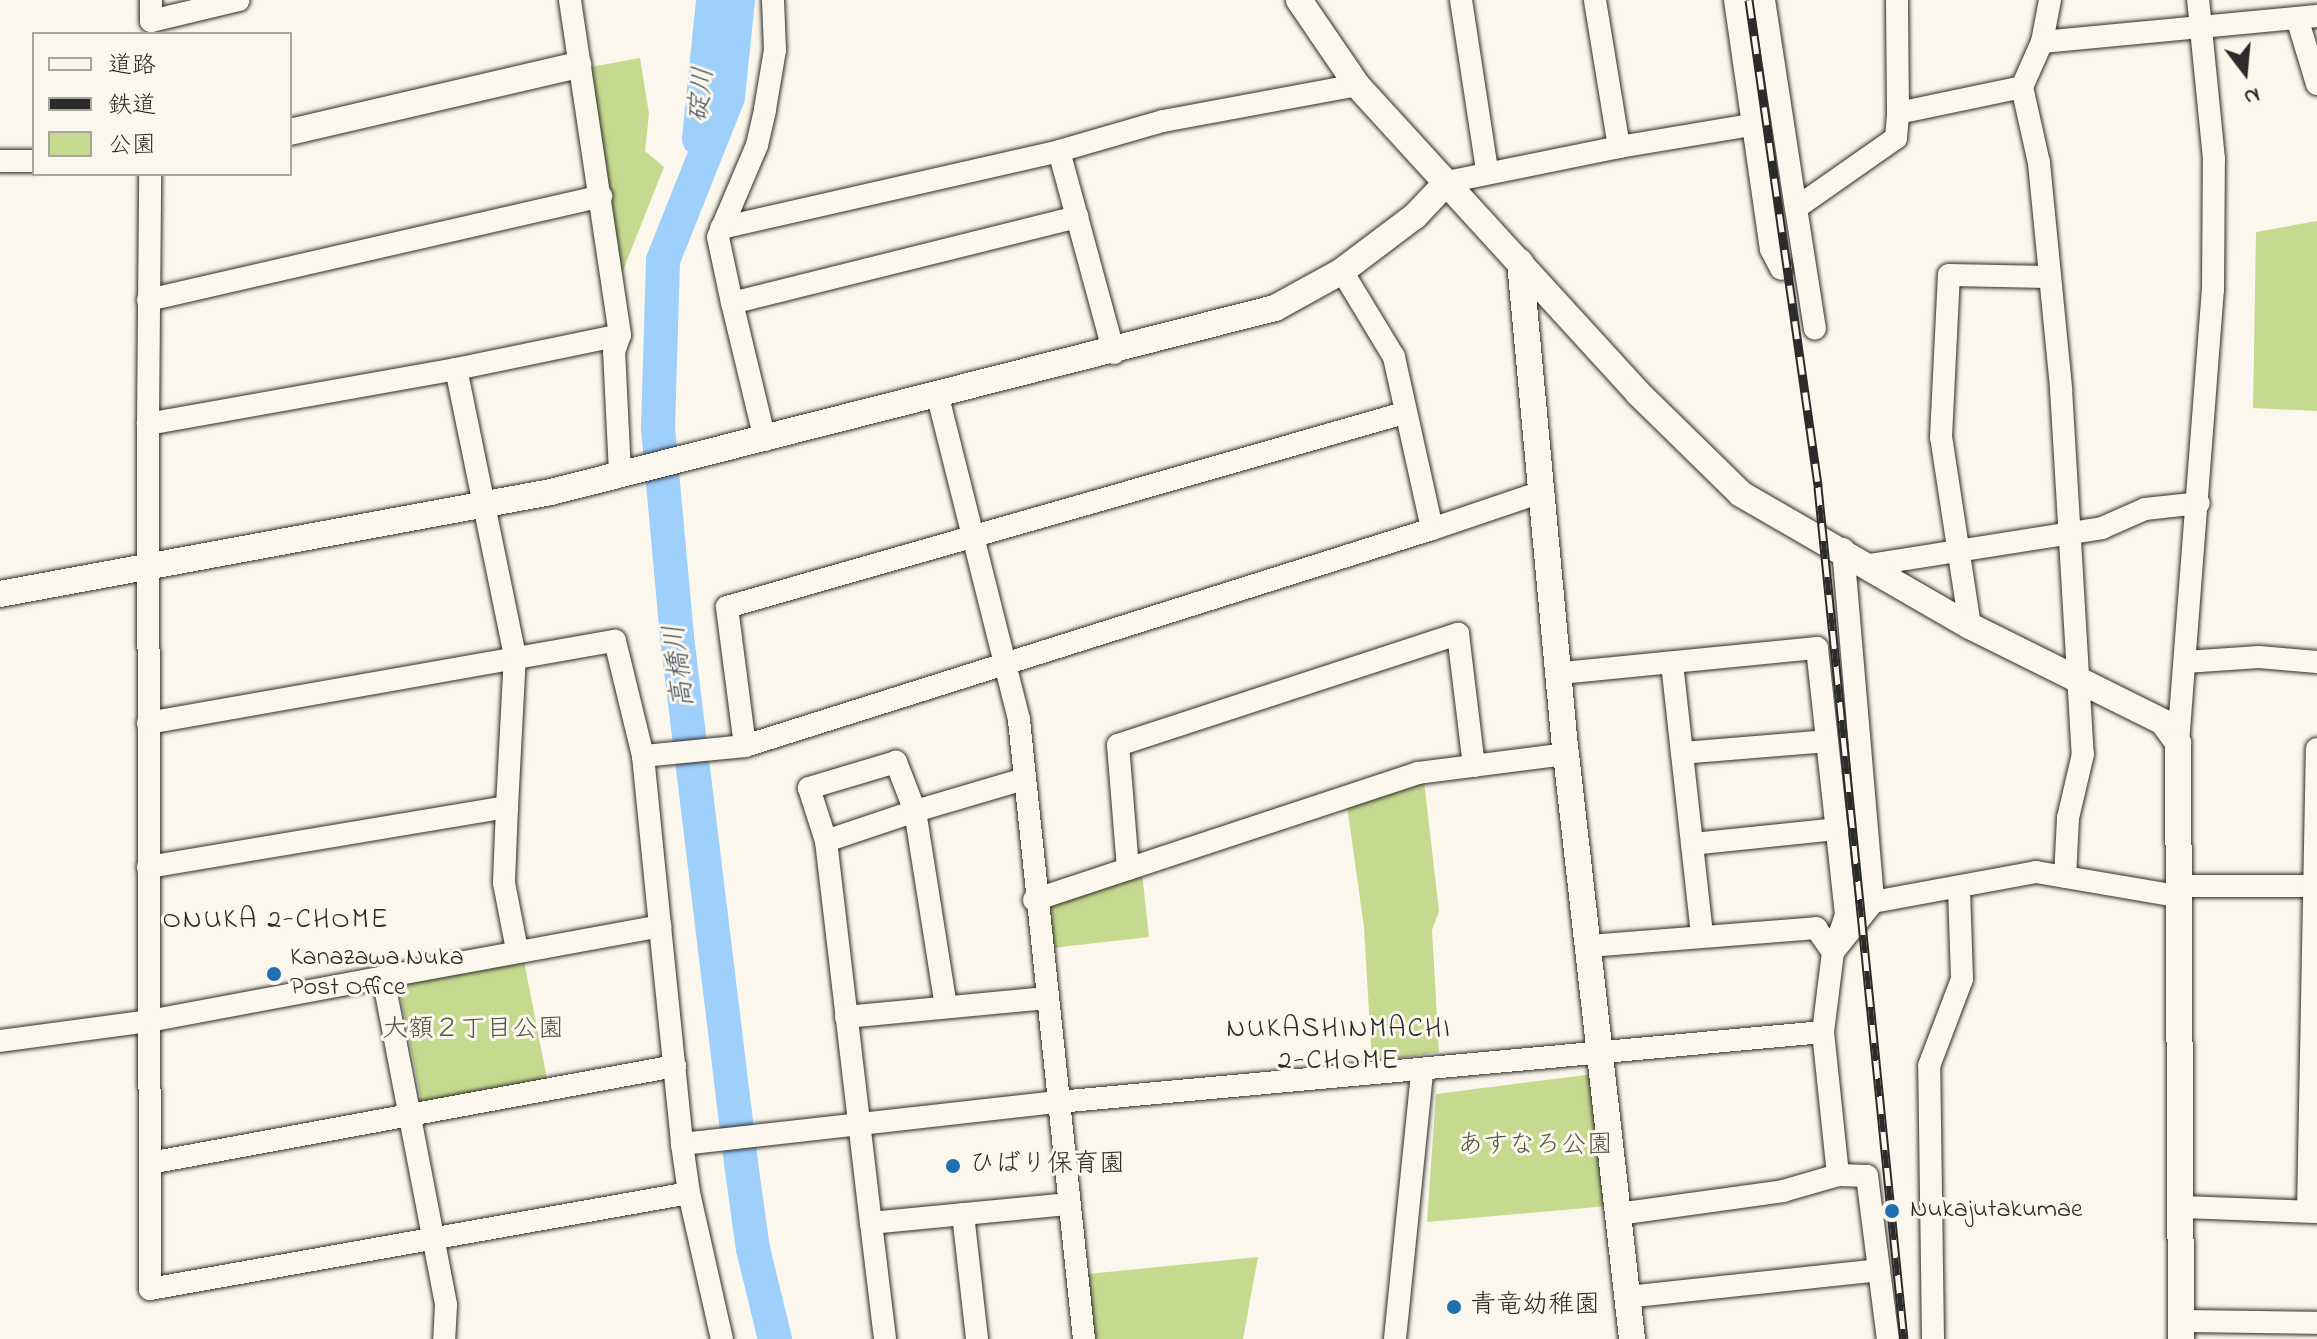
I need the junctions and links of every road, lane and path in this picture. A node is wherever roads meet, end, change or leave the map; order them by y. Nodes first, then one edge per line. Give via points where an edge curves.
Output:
1 (239, 0) edge
2 (570, 0) edge
3 (773, 0) edge
4 (1299, 0) edge
5 (1461, 0) edge
6 (1595, 0) edge
7 (1735, 0) edge
8 (1764, 0) edge
9 (1897, 0) edge
10 (2050, 0) edge
11 (2198, 0) edge
12 (2307, 17) edge
13 (151, 18) edge
14 (2201, 26) junction
15 (2042, 42) junction
16 (578, 65) junction
17 (2317, 84) edge
18 (1357, 85) junction
19 (2022, 87) junction
20 (1898, 113) junction
21 (1756, 124) junction
22 (292, 132) edge
23 (1619, 147) junction
24 (1059, 151) junction
25 (0, 161) edge
26 (32, 161) edge
27 (1487, 170) junction
28 (150, 176) edge
29 (1447, 182) junction
30 (601, 196) junction
31 (1796, 208) junction
32 (1077, 217) junction
33 (721, 228) junction
34 (1520, 262) junction
35 (1781, 269) dead end
36 (1342, 271) junction
37 (2049, 277) junction
38 (148, 300) junction
39 (732, 303) junction
40 (1815, 329) dead end
41 (620, 335) junction
42 (1114, 353) junction
43 (456, 369) junction
44 (938, 397) junction
45 (1404, 413) junction
46 (148, 424) junction
47 (765, 440) junction
48 (622, 473) junction
49 (1541, 492) junction
50 (2199, 503) junction
51 (484, 505) junction
52 (1432, 529) junction
53 (2070, 529) junction
54 (971, 537) junction
55 (1843, 549) junction
56 (1959, 549) junction
57 (1869, 565) junction
58 (146, 568) junction
59 (0, 594) edge
60 (1970, 626) junction
61 (515, 656) junction
62 (2185, 662) junction
63 (2317, 662) edge
64 (1672, 663) junction
65 (1009, 664) junction
66 (1561, 673) junction
67 (2076, 681) junction
68 (148, 723) junction
69 (1827, 741) junction
70 (2178, 743) junction
71 (738, 747) junction
72 (2317, 749) edge
73 (1682, 753) junction
74 (1566, 754) junction
75 (649, 756) junction
76 (1474, 766) junction
77 (1024, 779) junction
78 (507, 807) junction
79 (915, 811) junction
80 (1837, 829) junction
81 (826, 841) junction
82 (1692, 844) junction
83 (148, 867) junction
84 (1128, 869) junction
85 (2065, 877) junction
86 (2181, 886) junction
87 (2315, 886) edge
88 (1959, 887) junction
89 (1034, 900) junction
90 (1873, 902) junction
91 (660, 926) junction
92 (1702, 935) junction
93 (1589, 946) junction
94 (517, 950) junction
95 (1833, 952) junction
96 (383, 977) junction
97 (1046, 998) junction
98 (946, 1007) junction
99 (846, 1017) junction
100 (149, 1021) junction
101 (1823, 1032) junction
102 (0, 1041) edge
103 (1600, 1053) junction
104 (675, 1066) junction
105 (1422, 1072) junction
106 (1058, 1102) junction
107 (409, 1115) junction
108 (858, 1125) junction
109 (687, 1142) junction
110 (150, 1163) junction
111 (1838, 1175) junction
112 (689, 1193) junction
113 (1069, 1204) junction
114 (2181, 1207) junction
115 (2313, 1212) edge
116 (963, 1214) junction
117 (1618, 1214) junction
118 (871, 1223) junction
119 (433, 1242) junction
120 (1879, 1270) junction
121 (1627, 1297) junction
122 (2317, 1323) edge
123 (2181, 1330) edge
124 (444, 1339) edge
125 (722, 1339) edge
126 (885, 1339) edge
127 (977, 1339) edge
128 (1084, 1339) edge
129 (1395, 1339) edge
130 (1632, 1339) edge
131 (1888, 1339) edge
132 (1933, 1339) edge

1 - 13 street
2 - 16 street
3 - 33 street via 775,50 757,145
4 - 18 street
5 - 27 street
6 - 23 street
7 - 21 street
8 - 31 street
9 - 20 street
10 - 15 street
11 - 14 street
12 - 14 street
12 - 17 street
14 - 15 street
14 - 50 street via 2214,159 2214,246
15 - 19 street
16 - 22 street
16 - 30 street
18 - 24 street via 1163,121
18 - 29 street
19 - 20 street
19 - 37 street via 2039,163
20 - 31 street via 1896,138
21 - 23 street
21 - 35 street via 1771,249
23 - 27 street
24 - 32 street
24 - 33 street
25 - 26 street
27 - 29 street
28 - 38 street
29 - 34 street
29 - 36 street via 1415,216
30 - 38 street
30 - 41 street
31 - 40 street
32 - 39 street
32 - 42 street
33 - 39 street via 718,237
34 - 49 street
34 - 55 street via 1638,393 1741,494
36 - 42 street via 1275,308
36 - 45 street via 1394,357
37 - 53 street
37 - 56 street via 1949,275 1941,437
38 - 46 street
39 - 47 street
41 - 43 street
41 - 48 street via 614,352
42 - 44 street
43 - 46 street
43 - 51 street
44 - 47 street
44 - 54 street
45 - 52 street
45 - 54 street
46 - 58 street
47 - 48 street
48 - 51 street
49 - 52 street
49 - 66 street
50 - 53 street via 2145,509 2102,528
50 - 62 street
51 - 58 street
51 - 61 street
52 - 65 street
53 - 56 street
53 - 67 street
54 - 65 street
54 - 71 street via 727,607
55 - 57 street
55 - 90 street
56 - 57 street
56 - 60 street
57 - 60 street
58 - 59 street
58 - 68 street
60 - 67 street
61 - 68 street
61 - 75 street via 615,641
61 - 78 street
62 - 63 street via 2259,657
62 - 70 street
64 - 66 street
64 - 69 street via 1817,648
64 - 73 street
65 - 71 street
65 - 77 street
66 - 74 street
67 - 70 street via 2163,722
67 - 85 street via 2083,754 2068,818
68 - 83 street
69 - 73 street
69 - 80 street
70 - 86 street
71 - 75 street
72 - 87 street
73 - 82 street
74 - 76 street
74 - 93 street
75 - 91 street
76 - 84 street via 1418,773
76 - 84 street via 1458,634 1118,745
77 - 79 street
77 - 89 street
78 - 83 street
78 - 94 street via 504,883
79 - 81 street
79 - 81 street via 896,762 809,788
79 - 98 street
80 - 82 street
80 - 95 street via 1846,915
81 - 99 street
82 - 92 street
83 - 100 street
84 - 89 street
85 - 86 street via 2170,895
85 - 88 street via 2036,872
86 - 87 street
86 - 114 street
87 - 115 street
88 - 90 street
88 - 132 street via 1962,979 1929,1066
89 - 97 street
90 - 95 street
91 - 94 street
91 - 104 street
92 - 93 street
92 - 95 street via 1816,928
93 - 103 street
94 - 96 street
95 - 101 street
96 - 100 street
96 - 107 street
97 - 98 street
97 - 106 street
98 - 99 street
99 - 108 street
100 - 102 street
100 - 110 street
101 - 103 street
101 - 111 street
103 - 105 street
103 - 117 street
104 - 107 street
104 - 109 street
105 - 106 street
105 - 129 street
106 - 108 street
106 - 113 street
107 - 110 street
107 - 119 street
108 - 109 street
108 - 118 street
109 - 112 street
110 - 119 street via 150,1289
111 - 117 street via 1783,1191
111 - 120 street via 1867,1176
112 - 119 street
112 - 125 street
113 - 116 street
113 - 128 street
114 - 115 street
114 - 123 street
116 - 118 street
116 - 127 street
117 - 121 street
118 - 126 street
119 - 124 street via 446,1305
120 - 121 street
120 - 131 street
121 - 130 street
122 - 123 street

